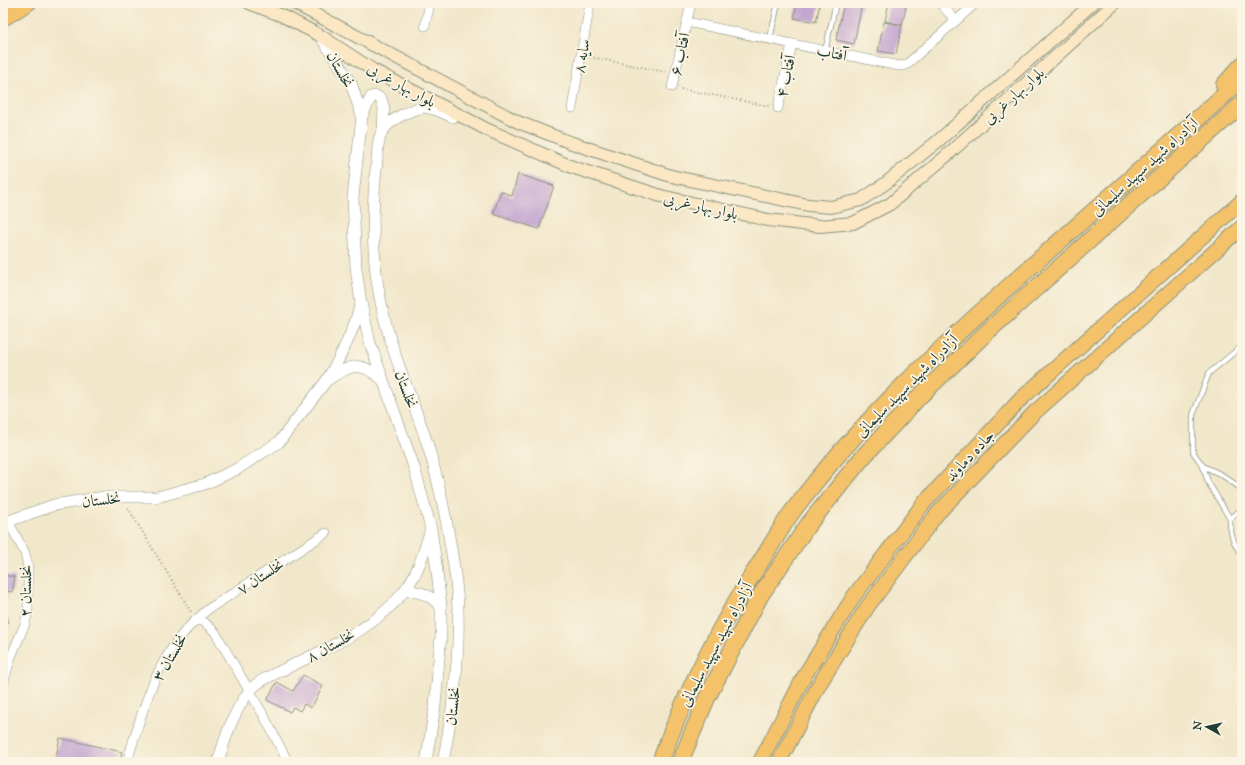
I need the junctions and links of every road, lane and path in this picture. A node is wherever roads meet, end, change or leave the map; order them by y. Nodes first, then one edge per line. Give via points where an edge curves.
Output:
1 (29, 3) edge
2 (249, 3) edge
3 (294, 3) edge
4 (430, 3) edge
5 (590, 3) edge
6 (691, 3) edge
7 (778, 3) edge
8 (836, 3) edge
9 (940, 3) edge
10 (976, 3) edge
11 (1093, 3) edge
12 (1115, 3) edge
13 (3, 19) edge
14 (956, 21) junction
15 (687, 22) junction
16 (425, 26) dead end
17 (321, 36) junction
18 (770, 39) junction
19 (792, 44) junction
20 (825, 51) junction
21 (581, 55) junction
22 (1242, 65) edge
23 (675, 74) junction
24 (1242, 79) edge
25 (672, 87) joint
26 (1242, 104) edge
27 (572, 108) dead end
28 (778, 108) joint
29 (362, 116) junction
30 (1196, 120) junction
31 (383, 129) junction
32 (488, 130) junction
33 (1242, 201) edge
34 (1242, 226) edge
35 (361, 303) junction
36 (1242, 346) edge
37 (327, 380) junction
38 (383, 380) junction
39 (1203, 466) junction
40 (1242, 489) edge
41 (122, 497) junction
42 (1242, 509) edge
43 (1230, 519) junction
44 (5, 520) edge
45 (431, 529) junction
46 (326, 533) dead end
47 (1242, 555) edge
48 (406, 590) junction
49 (441, 607) junction
50 (196, 620) junction
51 (3, 685) edge
52 (249, 691) junction
53 (126, 762) edge
54 (218, 762) edge
55 (288, 762) edge
56 (426, 762) edge
57 (443, 762) edge
58 (660, 762) edge
59 (680, 762) edge
60 (760, 762) edge
61 (779, 762) edge

1 - 13 main road
2 - 17 main road, بلوار بهار غربی via 283,16
3 - 11 main road, بلوار بهار غربی via 518,122 569,142 671,176 808,205 831,207 861,200 886,183 938,141
4 - 16 street
5 - 21 street, سایه ۸
6 - 15 street
7 - 18 lane
8 - 20 lane
9 - 14 street
10 - 14 street, آفتاب
12 - 32 main road, بلوار بهار غربی via 890,204 853,223 820,226 787,223 661,196 572,167
14 - 20 street, آفتاب via 906,65 899,66
15 - 18 street, آفتاب
15 - 23 street, آفتاب ۶
17 - 29 street, نخلستان via 350,83
17 - 32 main road, بلوار بهار غربی via 373,70
18 - 19 street, آفتاب
19 - 20 street, آفتاب
19 - 28 street, آفتاب ۴
21 - 23 path
21 - 27 street, سایه ۸
22 - 30 highway
23 - 25 street, آفتاب ۶
24 - 30 highway, آزادراه شهید سپهبد سلیمانی
25 - 28 path
26 - 59 highway, آزادراه شهید سپهبد سلیمانی via 987,332 919,396 862,458 808,525 760,596 707,698
29 - 31 street, نخلستان via 371,97 381,99 384,108
29 - 35 street, نخلستان via 353,197 356,268
30 - 58 highway, آزادراه شهید سپهبد سلیمانی via 968,323 904,383 847,445 791,513 744,587 689,690
31 - 32 street via 398,117 414,110 428,108
31 - 57 street, نخلستان via 372,200 374,268 383,313 401,374 428,446 447,522 455,570 458,634 454,707
33 - 60 main road, جاده دماوند via 1021,398 924,503 854,596 806,673
34 - 61 main road, جاده دماوند via 1033,414 937,514 868,606 820,683
35 - 37 street via 354,329
35 - 38 street, نخلستان via 370,343
36 - 39 lane via 1209,373 1193,415 1193,452
37 - 38 street via 346,368 358,365 370,369
37 - 41 street, نخلستان via 279,442 237,469 205,484 157,497
38 - 45 street, نخلستان via 415,470
39 - 40 lane
39 - 43 lane via 1208,482
41 - 44 street, نخلستان via 104,497 54,505
41 - 50 path
42 - 43 lane
43 - 47 lane via 1230,532 1235,546
44 - 51 street, نخلستان ۲ via 25,553 28,590 25,624 10,659
45 - 48 street
45 - 49 street, نخلستان
46 - 50 street, نخلستان ۷ via 207,610
48 - 49 street via 420,592 433,598
48 - 52 street, نخلستان ۸ via 381,614 351,635 266,679
49 - 56 street, نخلستان via 435,706
50 - 52 street, نخلستان ۳ via 204,622 215,632
50 - 53 street, نخلستان ۳ via 184,630 174,644 155,678
52 - 54 street via 237,710
52 - 55 street, نخلستان ۳

